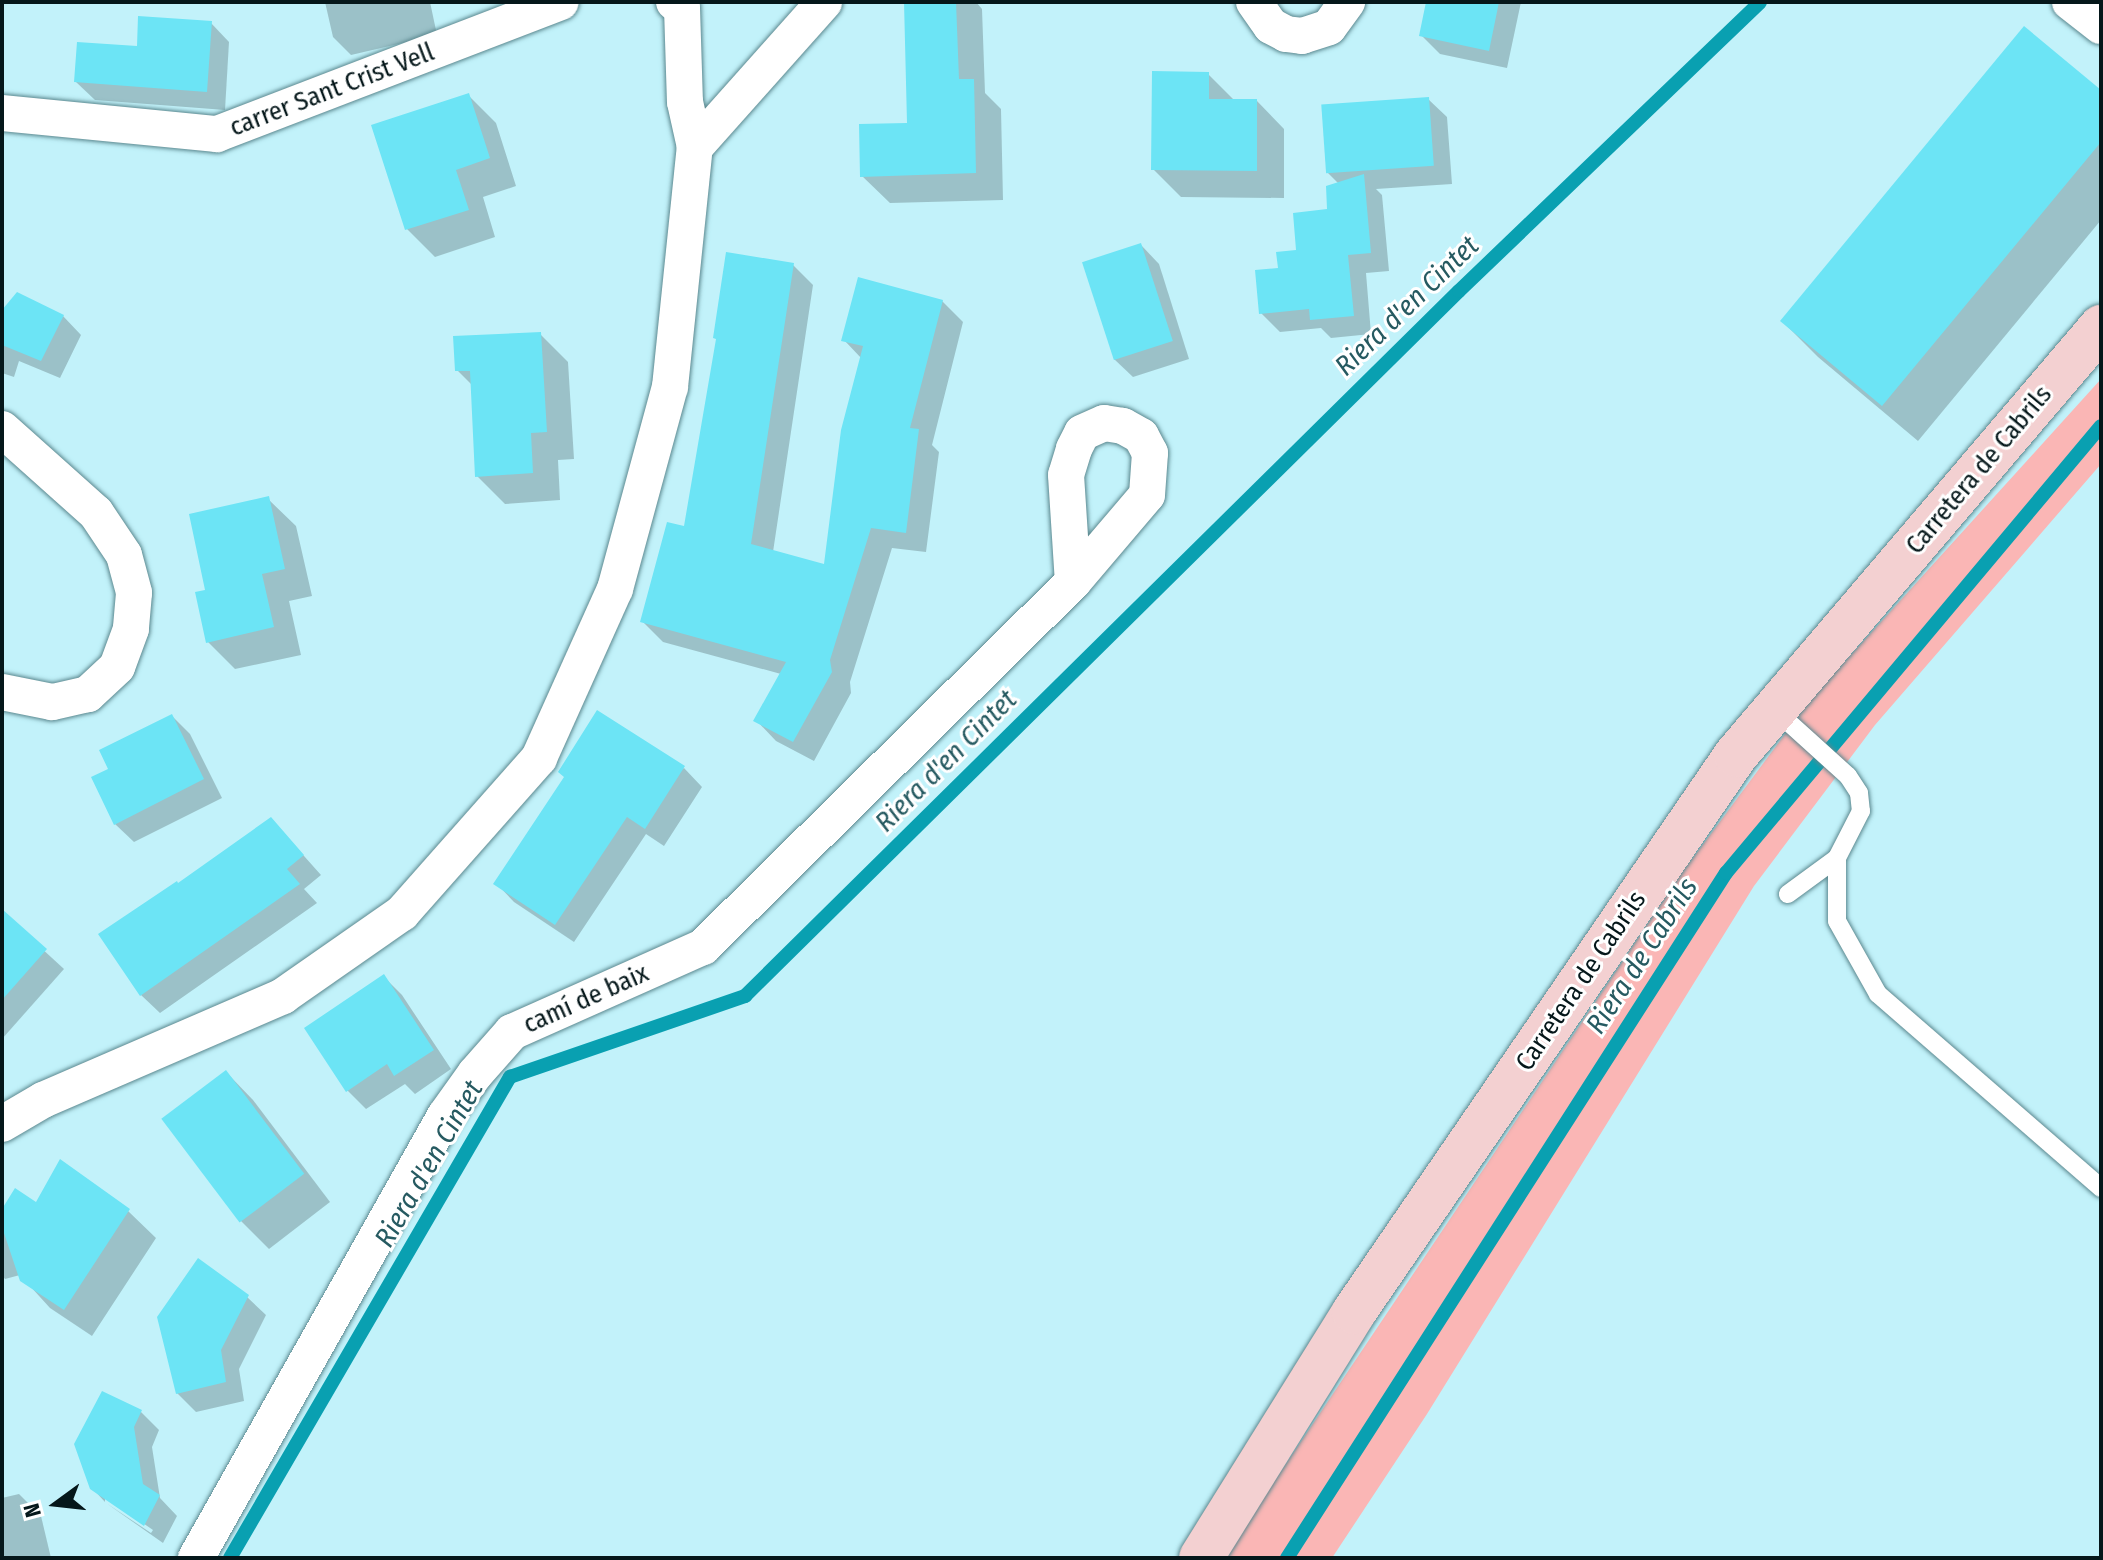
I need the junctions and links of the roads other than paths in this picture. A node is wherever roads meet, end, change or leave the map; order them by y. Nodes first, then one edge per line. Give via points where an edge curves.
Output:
1 (560, 2) edge
2 (674, 2) edge
3 (824, 2) edge
4 (1254, 2) edge
5 (1347, 2) edge
6 (2070, 2) edge
7 (2101, 26) edge
8 (2, 113) edge
9 (695, 147) junction
10 (2101, 327) edge
11 (2, 429) edge
12 (1073, 582) dead end
13 (2, 692) edge
14 (1775, 710) junction
15 (1837, 858) junction
16 (1788, 894) dead end
17 (2, 1124) edge
18 (2101, 1188) edge
19 (196, 1558) edge
20 (1201, 1558) edge

1 - 8 street, carrer Sant Crist Vell via 217,134
2 - 9 street via 682,8 685,102
3 - 9 street
4 - 5 street via 1271,26 1302,36 1329,27
6 - 7 street
9 - 17 street via 670,387 615,589 539,758 402,913 283,996 43,1100
10 - 14 street, Carretera de Cabrils
11 - 13 street via 113,534 134,593 131,629 117,667 88,694 52,702
12 - 19 street, camí de baix via 703,947 512,1032 445,1116
14 - 15 lane via 1848,776 1859,793 1861,811
14 - 20 street, Carretera de Cabrils via 1736,755 1354,1312
15 - 16 lane
15 - 18 lane via 1837,921 1878,994

